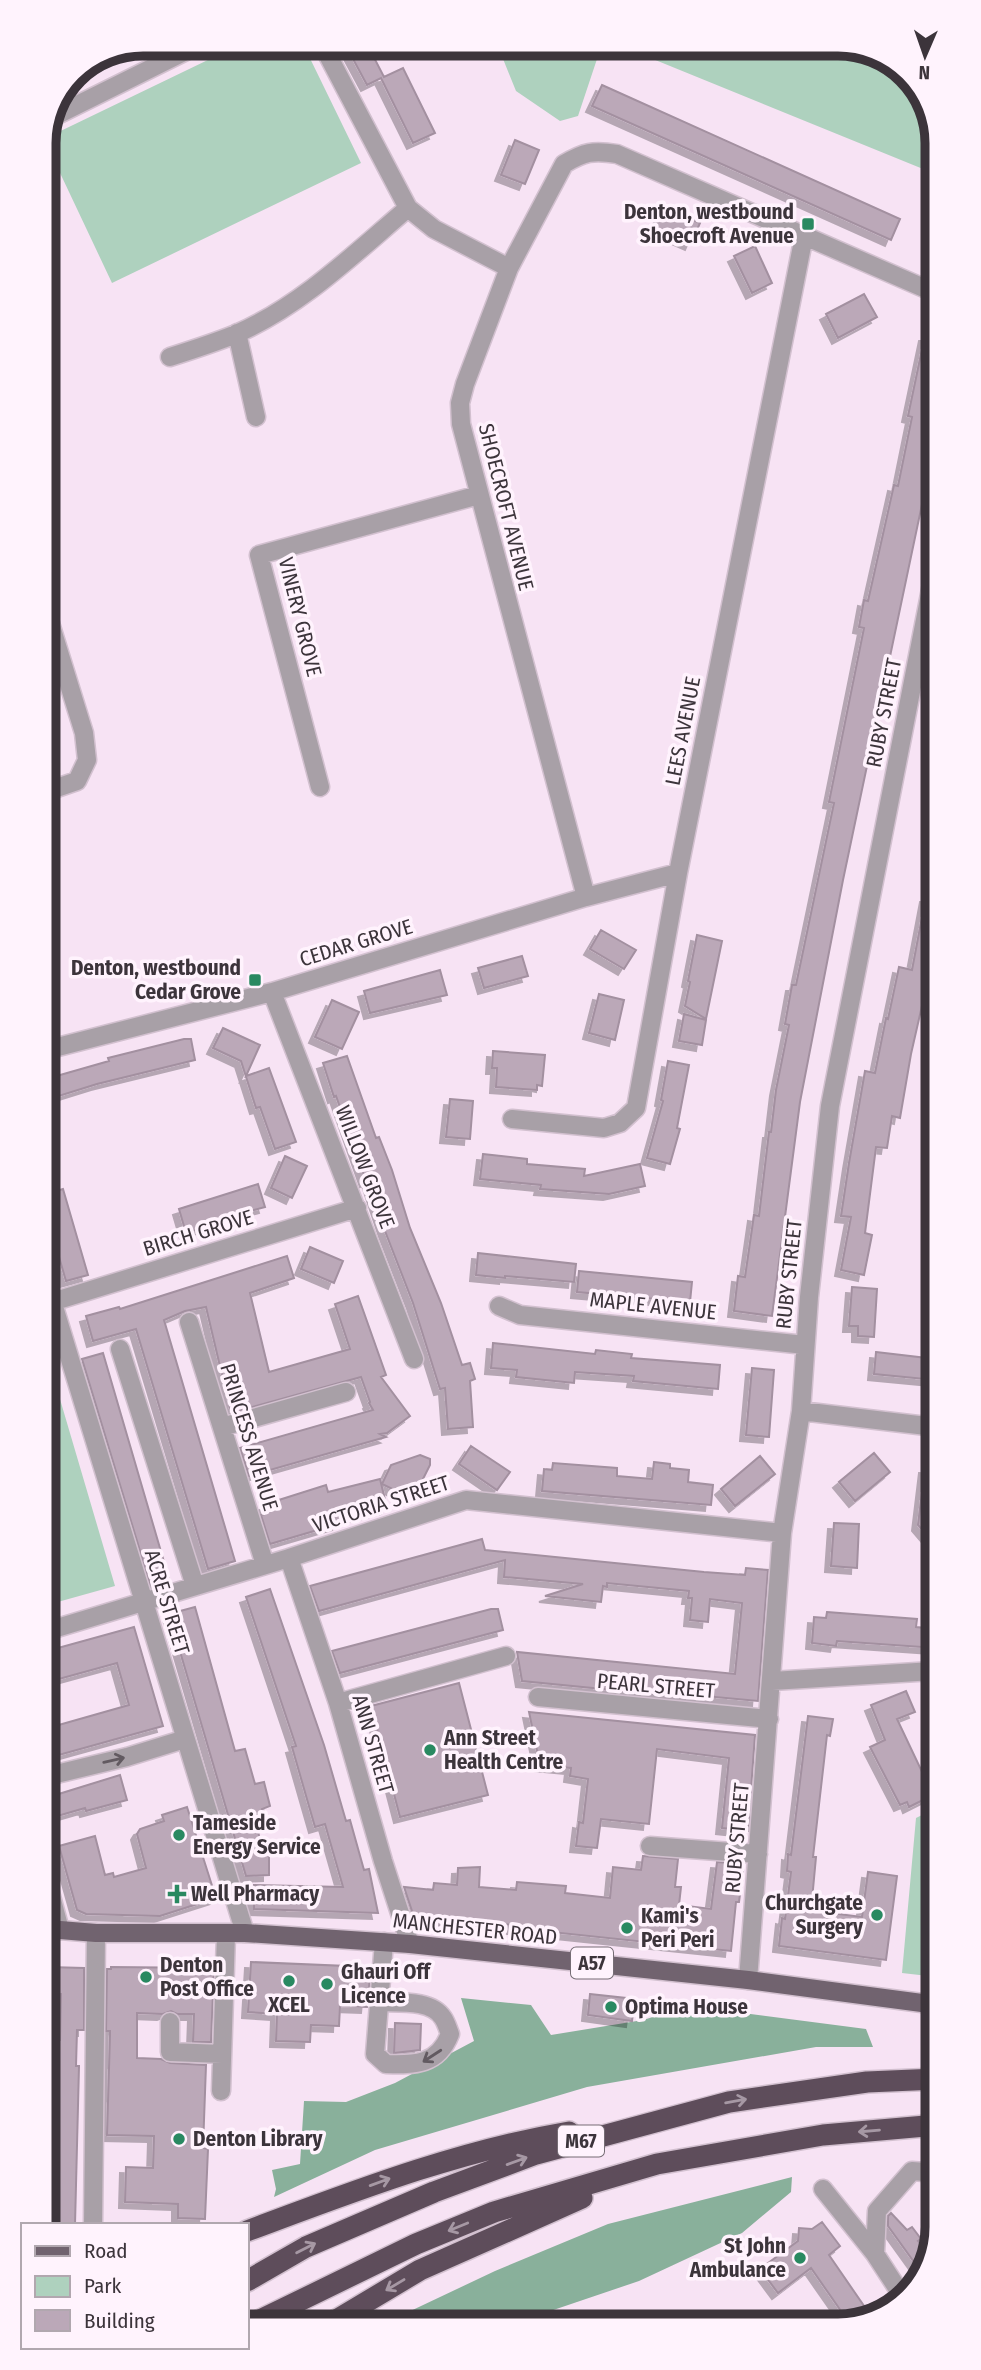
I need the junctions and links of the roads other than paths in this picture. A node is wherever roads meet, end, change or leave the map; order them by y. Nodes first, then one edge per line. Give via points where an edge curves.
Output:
1 (174, 56) edge
2 (329, 56) edge
3 (64, 106) edge
4 (408, 208) junction
5 (804, 236) junction
6 (509, 268) junction
7 (925, 289) edge
8 (237, 333) junction
9 (170, 358) dead end
10 (256, 417) dead end
11 (479, 495) junction
12 (925, 620) edge
13 (56, 642) edge
14 (320, 787) dead end
15 (56, 788) edge
16 (678, 873) junction
17 (586, 897) junction
18 (272, 992) junction
19 (56, 1047) edge
20 (512, 1119) dead end
21 (357, 1208) junction
22 (56, 1301) edge
23 (499, 1306) dead end
24 (56, 1315) edge
25 (189, 1322) dead end
26 (805, 1345) junction
27 (120, 1349) dead end
28 (414, 1359) dead end
29 (345, 1392) dead end
30 (801, 1411) junction
31 (925, 1426) edge
32 (222, 1427) junction
33 (782, 1533) junction
34 (289, 1558) junction
35 (265, 1565) junction
36 (195, 1586) junction
37 (143, 1602) junction
38 (56, 1628) edge
39 (506, 1656) dead end
40 (925, 1671) edge
41 (772, 1681) junction
42 (538, 1697) dead end
43 (338, 1703) junction
44 (769, 1719) junction
45 (185, 1740) junction
46 (56, 1774) edge
47 (650, 1846) dead end
48 (758, 1854) junction
49 (56, 1930) edge
50 (96, 1933) junction
51 (245, 1933) junction
52 (226, 1934) junction
53 (384, 1942) junction
54 (410, 1944) junction
55 (748, 1980) junction
56 (378, 2002) junction
57 (925, 2003) edge
58 (170, 2022) dead end
59 (222, 2054) junction
60 (925, 2080) edge
61 (221, 2091) dead end
62 (677, 2114) junction
63 (925, 2126) edge
64 (657, 2164) junction
65 (925, 2172) edge
66 (823, 2189) dead end
67 (93, 2223) edge
68 (248, 2231) edge
69 (875, 2254) junction
70 (248, 2280) edge
71 (901, 2288) edge
72 (273, 2314) edge
73 (346, 2314) edge

1 - 3 street
2 - 4 street
4 - 6 street via 434,229
4 - 8 street via 303,294
5 - 6 street, SHOECROFT AVENUE via 617,154 597,150 564,164
5 - 7 street, SHOECROFT AVENUE
5 - 16 street, LEES AVENUE
6 - 11 street, SHOECROFT AVENUE via 460,403 465,447
8 - 9 street
8 - 10 street
11 - 14 street, VINERY GROVE via 259,555
11 - 17 street, SHOECROFT AVENUE
12 - 26 street, RUBY STREET via 830,1106
13 - 15 street via 85,733 88,760 77,781
16 - 17 street, CEDAR GROVE
16 - 20 street, LEES AVENUE via 636,1108 620,1123 604,1128
17 - 18 street, CEDAR GROVE
18 - 19 street, CEDAR GROVE
18 - 21 street, WILLOW GROVE
21 - 22 street, BIRCH GROVE
21 - 28 street, WILLOW GROVE
23 - 26 street, MAPLE AVENUE via 520,1315
24 - 37 street, ACRE STREET
25 - 32 street, PRINCESS AVENUE
26 - 30 street, RUBY STREET
27 - 36 street
29 - 32 street
30 - 31 street
30 - 33 street, RUBY STREET
32 - 35 street, PRINCESS AVENUE
33 - 34 street, VICTORIA STREET via 466,1500
33 - 41 street, RUBY STREET
34 - 35 street, VICTORIA STREET
34 - 43 street, ANN STREET
35 - 36 street, VICTORIA STREET
36 - 37 street, VICTORIA STREET
37 - 38 street, VICTORIA STREET
37 - 45 street, ACRE STREET
39 - 43 street
40 - 41 street
41 - 44 street, RUBY STREET
42 - 44 street, PEARL STREET
43 - 54 street, ANN STREET
44 - 48 street, RUBY STREET
46 -> 45 street
45 - 51 street, ACRE STREET
47 - 48 street
48 - 55 street, RUBY STREET
49 - 50 main road, MANCHESTER ROAD / A57
50 - 52 main road, MANCHESTER ROAD / A57
50 - 67 street
51 - 52 main road, MANCHESTER ROAD / A57
51 - 53 main road, MANCHESTER ROAD / A57
52 - 59 street
53 - 54 main road, MANCHESTER ROAD / A57
53 - 56 street
54 - 55 main road, MANCHESTER ROAD / A57
55 - 57 main road, MANCHESTER ROAD / A57
56 -> 56 street via 425,2005 435,2010 450,2034 445,2046 417,2064 386,2064 374,2053
58 - 59 street via 170,2052
59 - 61 street
62 -> 60 highway, M67 via 867,2082
68 -> 62 highway, M67 via 394,2176 515,2141
70 -> 62 highway, M67 via 306,2247 434,2192 536,2154
63 -> 64 highway, M67 via 823,2135
64 -> 72 highway, M67 via 494,2212 416,2244
64 -> 73 highway, M67 via 420,2270
65 - 69 street via 912,2171 877,2211
66 - 69 street
69 - 71 street

